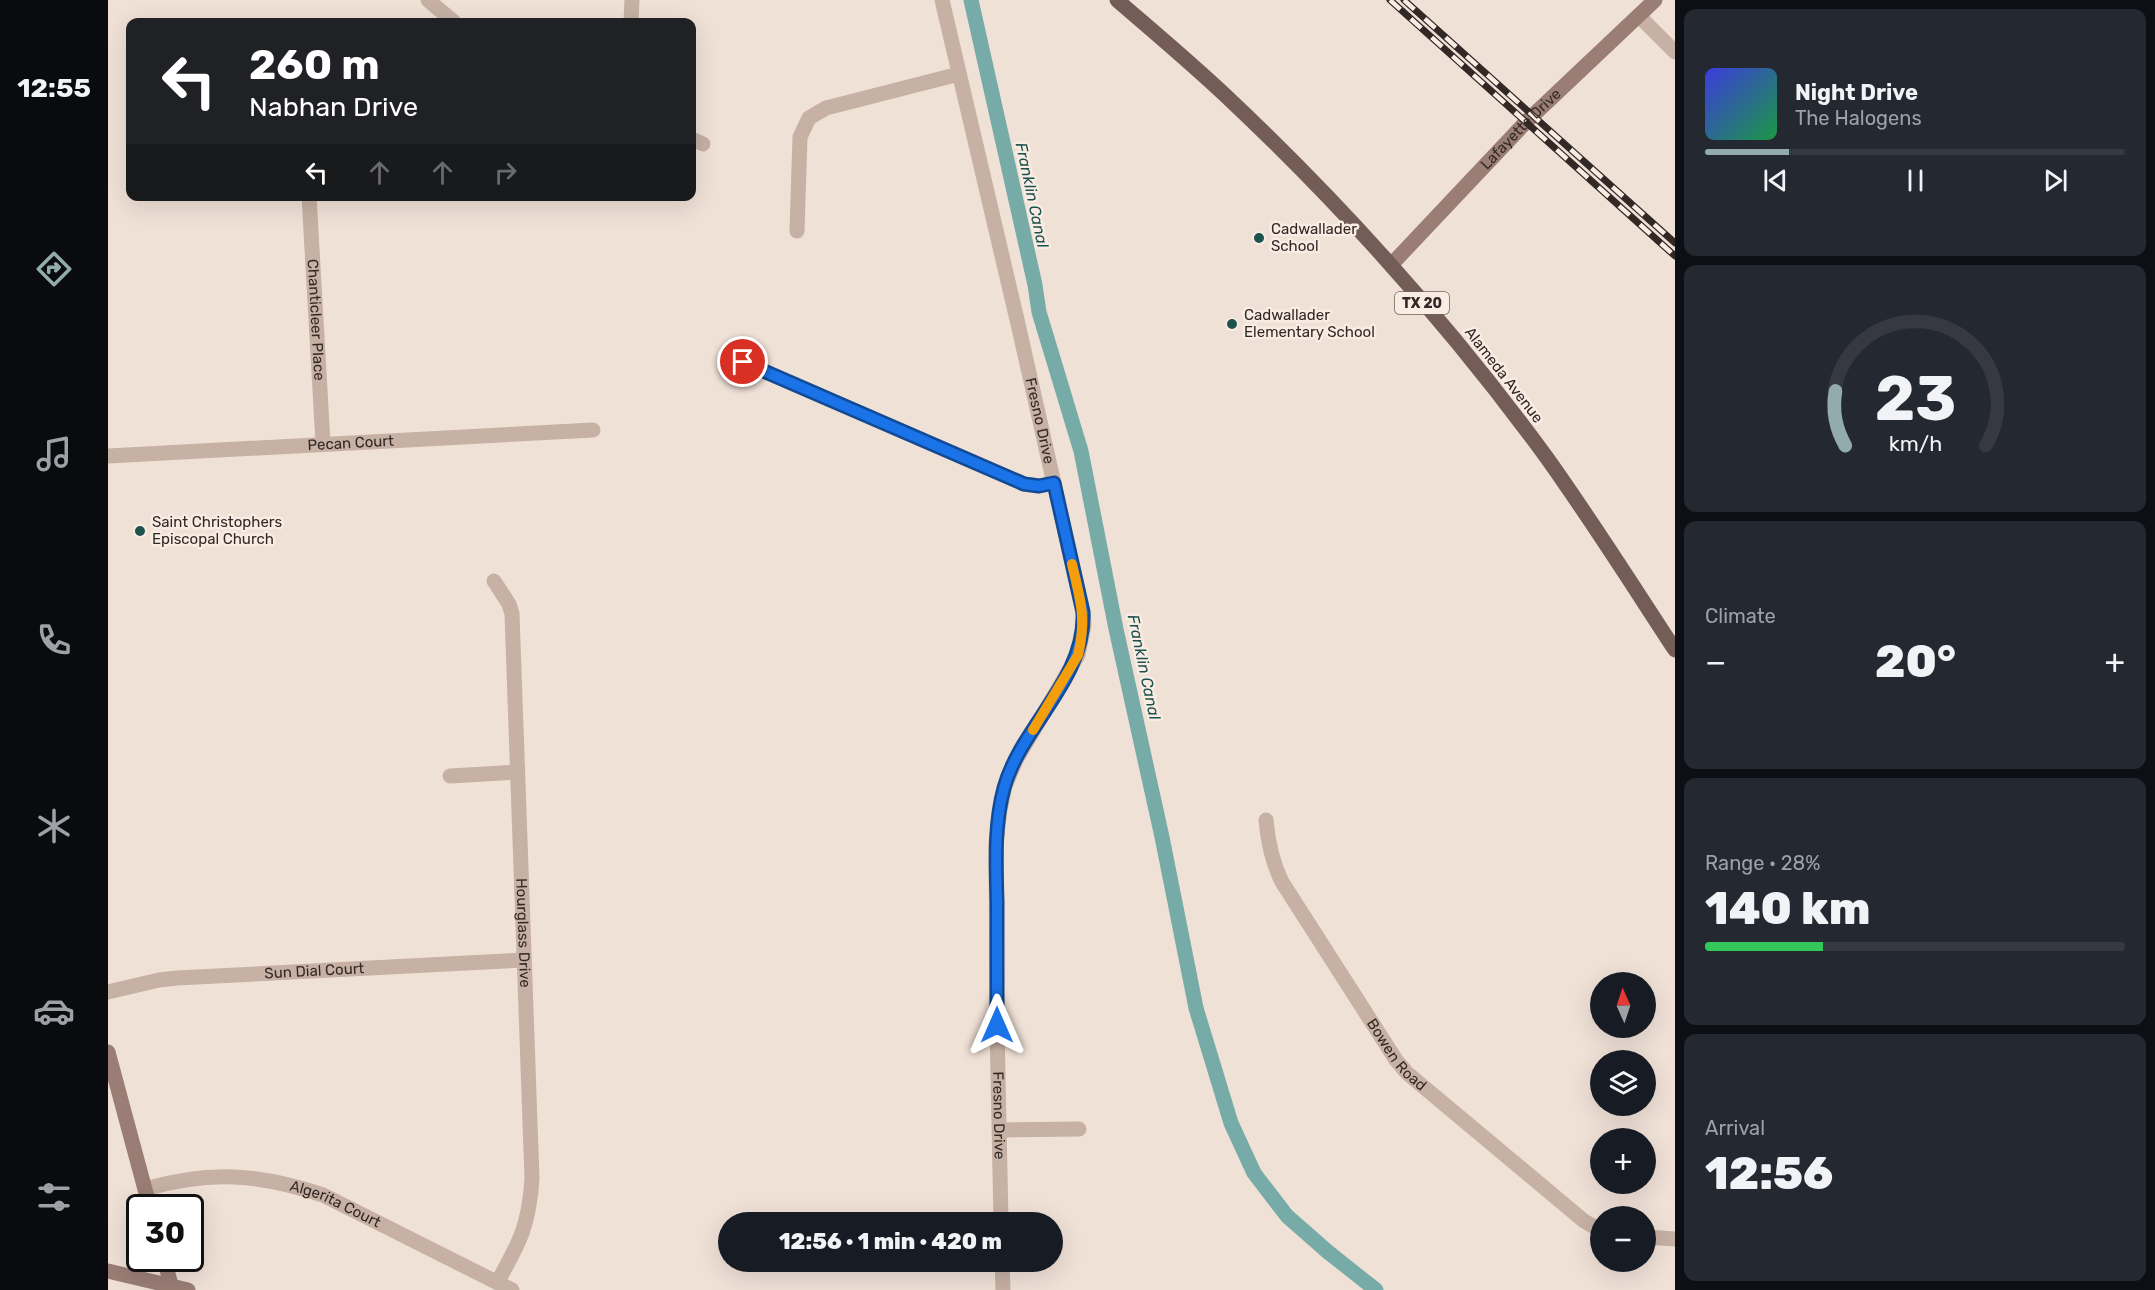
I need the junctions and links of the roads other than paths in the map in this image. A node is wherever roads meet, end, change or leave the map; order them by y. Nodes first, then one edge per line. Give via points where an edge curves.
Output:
1 (428, 0) edge
2 (632, 0) edge
3 (942, 0) edge
4 (1117, 0) edge
5 (1655, 0) edge
6 (1639, 16) junction
7 (449, 18) edge
8 (631, 18) edge
9 (1675, 52) edge
10 (959, 74) junction
11 (309, 201) edge
12 (796, 231) dead end
13 (1391, 265) junction
14 (743, 362) dead end
15 (593, 430) dead end
16 (323, 443) junction
17 (108, 456) edge
18 (1054, 483) junction
19 (494, 581) dead end
20 (1675, 650) edge
21 (518, 772) junction
22 (450, 776) dead end
23 (1266, 820) dead end
24 (524, 960) junction
25 (108, 992) edge
26 (108, 1052) edge
27 (1079, 1129) dead end
28 (1000, 1130) junction
29 (145, 1189) junction
30 (146, 1194) edge
31 (1001, 1212) edge
32 (1590, 1224) edge
33 (1656, 1238) edge
34 (1675, 1239) edge
35 (108, 1271) edge
36 (167, 1272) edge
37 (1002, 1272) edge
38 (498, 1281) junction
39 (171, 1288) edge
40 (188, 1290) edge
41 (512, 1290) edge
42 (1003, 1290) edge

1 - 7 street
2 - 8 street
3 - 10 street, Fresno Drive
4 - 13 main road, Alameda Avenue / TX 20 via 1227,96
5 - 6 street, Lafayette Drive
6 - 9 street
6 - 13 street, Lafayette Drive via 1526,122
10 - 12 street via 826,108 809,118 800,137
10 - 18 street, Fresno Drive
11 - 16 street, Chanticleer Place
13 - 20 main road, Alameda Avenue / TX 20 via 1546,458
14 - 18 street via 1024,484
15 - 16 street, Pecan Court
16 - 17 street, Pecan Court
18 - 28 street, Fresno Drive via 1084,625 1078,655 1016,760 1000,810 996,853
19 - 21 street, Hourglass Drive via 512,614
21 - 22 street
21 - 24 street, Hourglass Drive
23 - 32 street, Bowen Road via 1268,844 1282,882 1396,1060
24 - 25 street, Sun Dial Court via 177,978
24 - 38 street, Hourglass Drive via 530,1204 519,1243
26 - 29 street
27 - 28 street
28 - 31 street, Fresno Drive
29 - 30 street
29 - 38 street, Algerita Court via 201,1177 227,1176 294,1185 323,1195
33 - 34 street
35 - 39 street
36 - 39 street
37 - 42 street
38 - 41 street, Algerita Court
39 - 40 street

